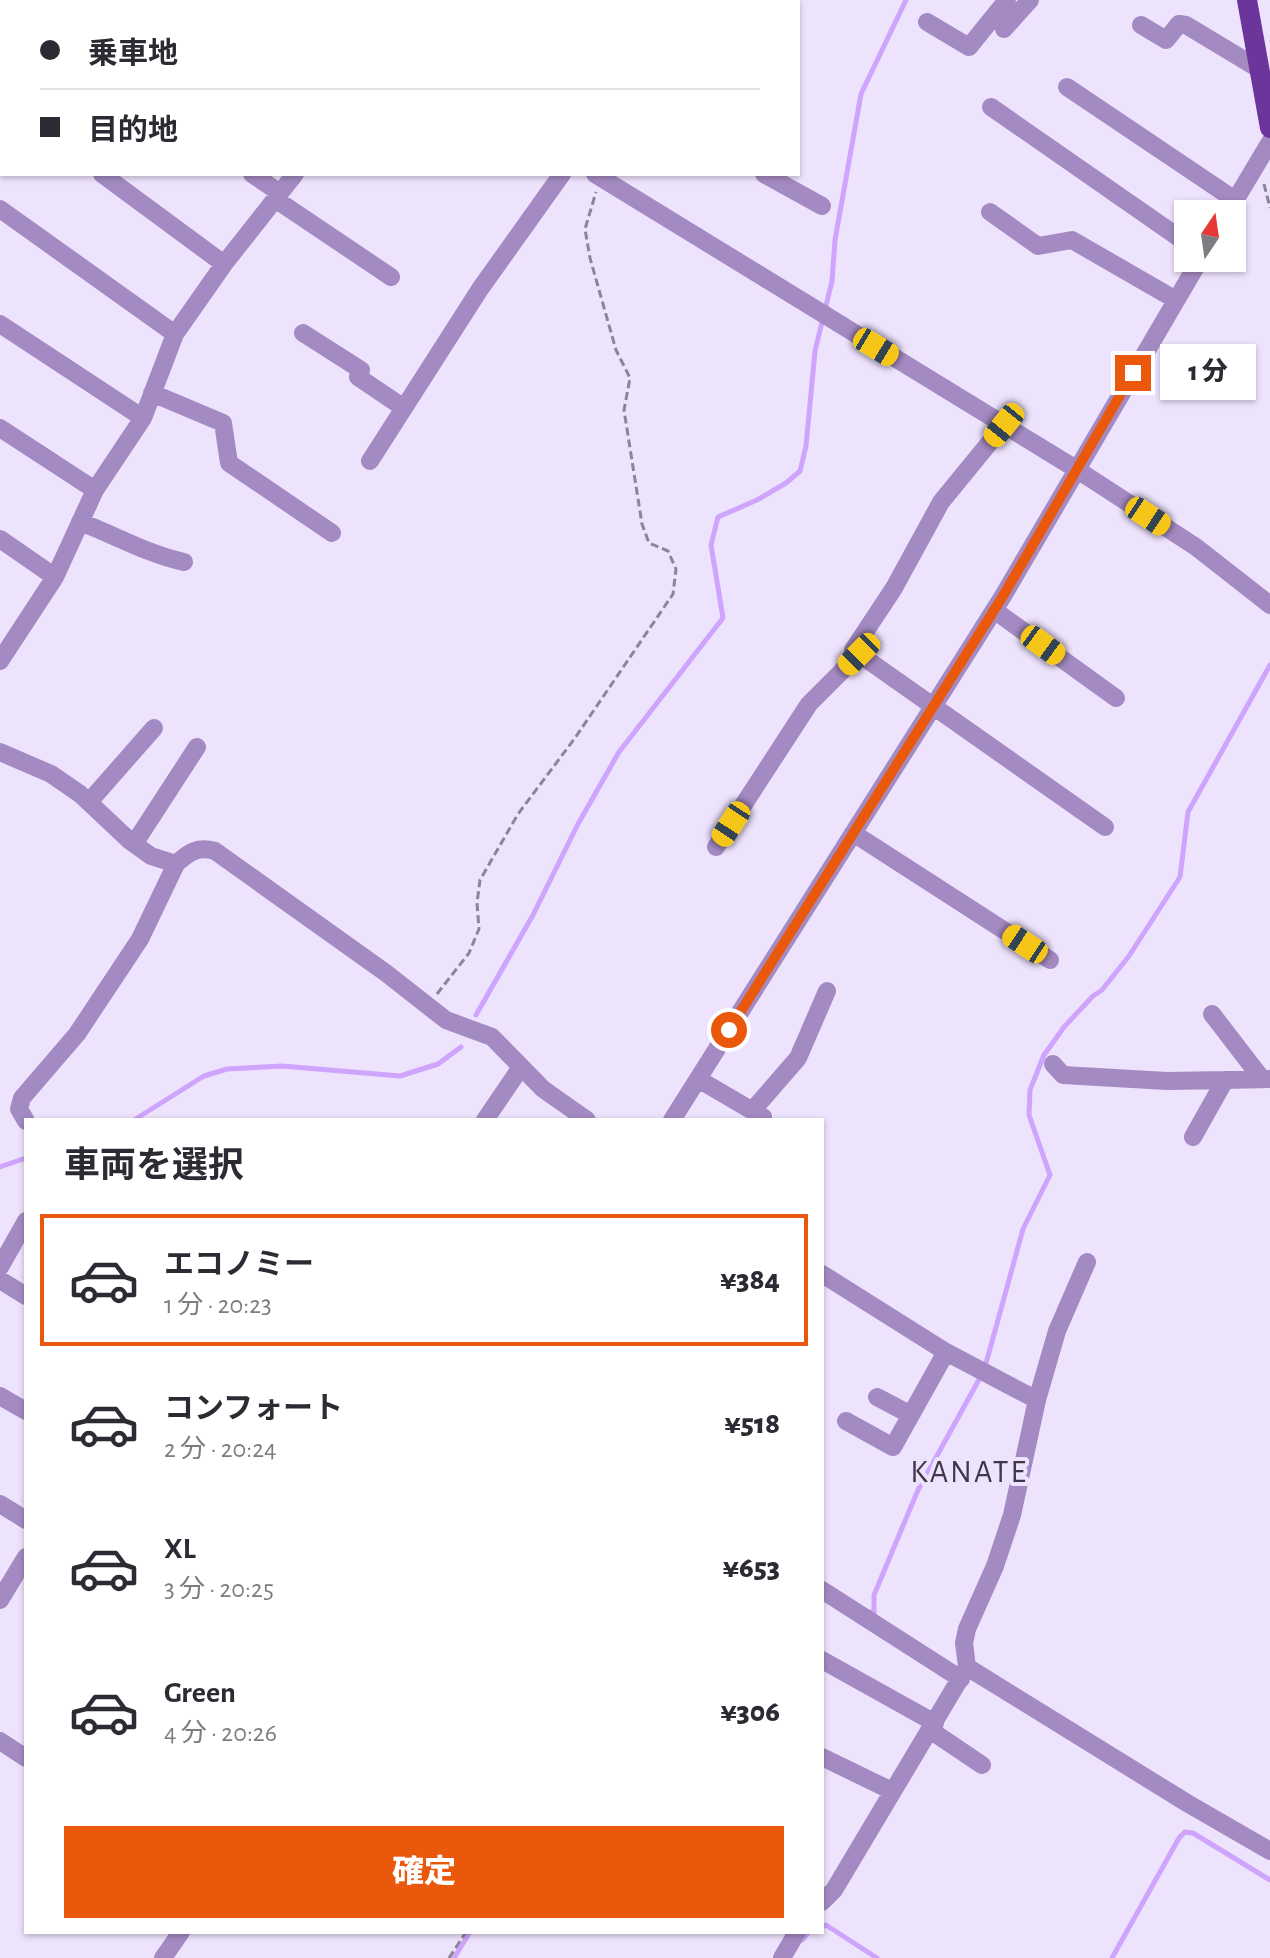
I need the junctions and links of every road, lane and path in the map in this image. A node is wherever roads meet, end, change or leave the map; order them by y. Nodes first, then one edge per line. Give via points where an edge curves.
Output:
1 (1007, 0) edge
2 (1030, 0) edge
3 (1247, 0) edge
4 (927, 22) dead end
5 (1141, 25) dead end
6 (1004, 29) dead end
7 (1259, 69) junction
8 (1067, 87) dead end
9 (991, 107) dead end
10 (1270, 128) edge
11 (1270, 142) edge
12 (105, 176) edge
13 (254, 176) edge
14 (293, 176) edge
15 (561, 176) edge
16 (598, 176) edge
17 (768, 176) edge
18 (625, 182) edge
19 (277, 196) junction
20 (1221, 200) edge
21 (1235, 200) edge
22 (822, 206) dead end
23 (0, 209) edge
24 (990, 212) dead end
25 (1174, 234) edge
26 (224, 264) junction
27 (1193, 272) edge
28 (391, 277) dead end
29 (1176, 300) junction
30 (0, 324) edge
31 (303, 333) dead end
32 (175, 334) junction
33 (152, 393) junction
34 (404, 408) junction
35 (143, 418) junction
36 (1004, 425) junction
37 (0, 428) edge
38 (370, 461) dead end
39 (1076, 469) junction
40 (95, 490) junction
41 (80, 522) junction
42 (332, 533) dead end
43 (0, 539) edge
44 (184, 562) dead end
45 (55, 577) junction
46 (1270, 605) edge
47 (994, 610) junction
48 (859, 654) junction
49 (1, 657) edge
50 (1116, 698) dead end
51 (934, 705) junction
52 (154, 728) dead end
53 (197, 747) dead end
54 (0, 752) edge
55 (89, 802) junction
56 (1105, 827) dead end
57 (853, 833) junction
58 (134, 844) junction
59 (716, 847) dead end
60 (176, 864) junction
61 (1050, 960) dead end
62 (827, 991) dead end
63 (428, 1006) junction
64 (1212, 1014) dead end
65 (1053, 1064) dead end
66 (521, 1067) junction
67 (698, 1079) junction
68 (1266, 1079) edge
69 (1225, 1080) junction
70 (758, 1115) edge
71 (24, 1118) edge
72 (486, 1118) edge
73 (584, 1118) edge
74 (673, 1118) edge
75 (1193, 1137) dead end
76 (24, 1224) edge
77 (2, 1260) edge
78 (1087, 1262) dead end
79 (824, 1275) edge
80 (0, 1280) edge
81 (24, 1295) edge
82 (946, 1352) junction
83 (0, 1396) edge
84 (877, 1397) dead end
85 (1037, 1400) junction
86 (24, 1410) edge
87 (911, 1415) junction
88 (846, 1421) dead end
89 (0, 1504) edge
90 (24, 1519) edge
91 (24, 1560) edge
92 (824, 1591) edge
93 (0, 1600) edge
94 (824, 1661) edge
95 (964, 1673) junction
96 (933, 1726) junction
97 (0, 1741) edge
98 (24, 1757) edge
99 (824, 1758) edge
100 (982, 1765) dead end
101 (892, 1791) junction
102 (1270, 1851) edge
103 (824, 1900) edge
104 (180, 1934) edge
105 (465, 1934) edge
106 (796, 1934) edge
107 (163, 1958) edge
108 (449, 1958) edge
109 (782, 1958) edge

1 - 4 street via 969,47
2 - 6 street
3 - 7 main road
5 - 7 street via 1166,40 1179,24 1186,25
7 - 10 main road
8 - 20 street
9 - 25 street
11 - 21 street
12 - 26 street
13 - 19 street
14 - 19 street
15 - 34 street
16 - 18 street
16 - 63 path via 585,229 590,258 616,350 630,378 624,410 642,524 649,543 668,551 676,569 673,594 518,814 480,880 479,929 469,953
17 - 22 street
18 - 36 street
19 - 26 street
19 - 28 street
23 - 32 street
24 - 29 street via 1038,246 1072,240
26 - 32 street
27 - 29 street
29 - 39 street
30 - 35 street
31 - 34 street via 361,370 358,377
32 - 33 street
33 - 35 street
33 - 42 street via 223,423 229,463
34 - 38 street
35 - 40 street
36 - 39 street
36 - 48 street via 941,502 853,650
37 - 40 street
39 - 46 street via 1196,547
39 - 47 street
40 - 41 street
41 - 44 street via 159,557
41 - 45 street
43 - 45 street
45 - 49 street
47 - 50 street
47 - 51 street
48 - 51 street
48 - 59 street via 809,704
51 - 56 street
51 - 57 street
52 - 55 street
53 - 58 street
54 - 55 street via 51,774
55 - 58 street
57 - 61 street
57 - 67 street
58 - 60 street
60 - 63 street via 203,847 215,851
60 - 71 street via 140,939 77,1034 22,1098 19,1109
62 - 70 street via 798,1058
63 - 66 street via 446,1020 492,1037
64 - 68 street
65 - 69 street via 1063,1075
66 - 72 street
66 - 73 street
67 - 70 street
67 - 74 street
68 - 69 street
69 - 75 street
76 - 77 street
78 - 85 street via 1057,1331
79 - 82 street
80 - 81 street
82 - 85 street
82 - 87 street
83 - 86 street
84 - 87 street
85 - 95 street via 1012,1515 967,1629
87 - 88 street via 893,1447
89 - 90 street
91 - 93 street
92 - 95 street
94 - 96 street
95 - 96 street
95 - 102 street
96 - 100 street
96 - 101 street
97 - 98 street
99 - 101 street
101 - 103 street
104 - 107 street
105 - 108 path
106 - 109 street

